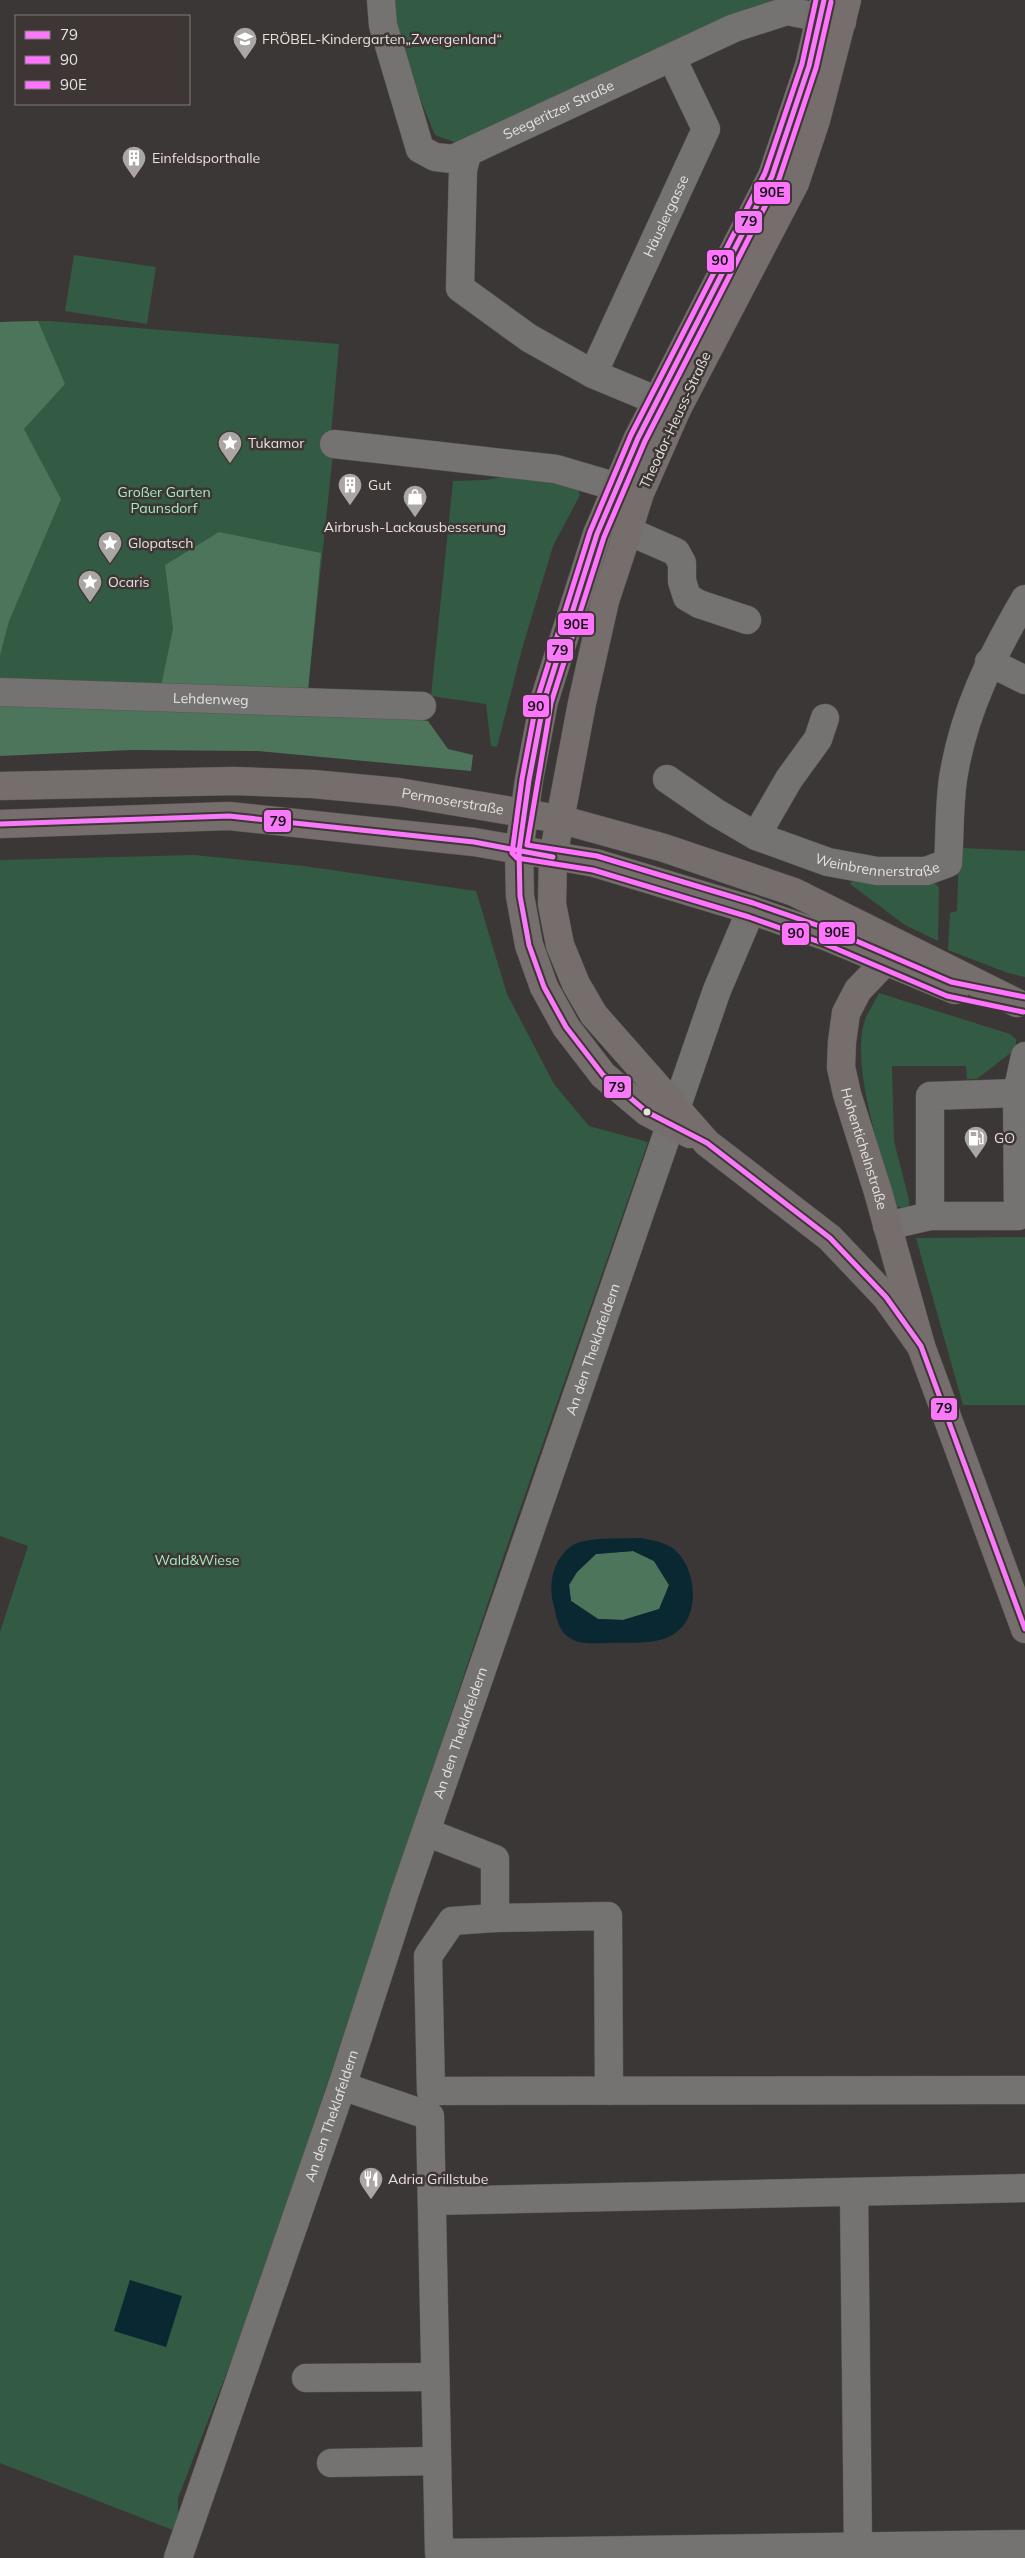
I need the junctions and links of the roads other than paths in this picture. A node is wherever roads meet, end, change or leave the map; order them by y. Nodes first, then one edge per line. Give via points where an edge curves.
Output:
1 (381, 0) edge
2 (833, 10) edge
3 (672, 58) junction
4 (467, 154) junction
5 (593, 374) junction
6 (667, 405) junction
7 (334, 444) dead end
8 (617, 487) junction
9 (628, 531) junction
10 (1025, 599) edge
11 (747, 620) dead end
12 (989, 662) junction
13 (1025, 680) edge
14 (0, 692) edge
15 (422, 706) dead end
16 (825, 718) dead end
17 (667, 779) dead end
18 (0, 786) edge
19 (525, 813) junction
20 (559, 819) junction
21 (0, 824) edge
22 (756, 836) junction
23 (519, 851) junction
24 (553, 857) junction
25 (751, 910) junction
26 (886, 962) junction
27 (1021, 1004) edge
28 (1025, 1058) edge
29 (1017, 1094) junction
30 (674, 1117) junction
31 (930, 1216) junction
32 (887, 1226) junction
33 (921, 1346) junction
34 (1025, 1629) edge
35 (426, 1832) junction
36 (495, 1918) junction
37 (342, 2086) junction
38 (1025, 2090) edge
39 (608, 2091) junction
40 (431, 2104) junction
41 (1025, 2188) edge
42 (854, 2192) junction
43 (433, 2201) junction
44 (435, 2377) junction
45 (306, 2378) dead end
46 (436, 2461) junction
47 (331, 2463) dead end
48 (1025, 2544) edge
49 (858, 2547) junction
50 (178, 2558) edge

1 - 4 street, Seegeritzer Straße via 383,24 420,149 435,157 453,159
2 - 3 street, Seegeritzer Straße via 786,11 734,28
2 - 6 main road, Theodor-Heuss-Straße via 816,120 794,183
3 - 4 street, Seegeritzer Straße
3 - 5 street, Häuslergasse via 706,129
4 - 5 street via 463,170 460,288 529,338
5 - 6 street
6 - 8 main road, Theodor-Heuss-Straße
6 - 9 main road, Theodor-Heuss-Straße
7 - 8 street via 556,469
8 - 19 main road, Theodor-Heuss-Straße via 597,534 544,701
9 - 11 street via 676,552 682,563 682,582 687,597 698,604
9 - 20 main road, Theodor-Heuss-Straße via 605,601
10 - 12 street, Weinbrennerstraße
12 - 13 street
12 - 22 street, Weinbrennerstraße via 964,725 953,780 948,863 926,871 877,871 828,862
14 - 15 street, Lehdenweg
16 - 22 street via 818,739 789,779
17 - 22 street, Weinbrennerstraße
18 - 19 main road, Permoserstraße via 234,781 313,784 398,792
19 - 20 main road, Permoserstraße
19 - 23 main road, Hohentichelnstraße
20 - 24 main road, Theodor-Heuss-Straße
20 - 27 main road, Permoserstraße via 655,845 794,892
21 - 23 main road, Permoserstraße via 229,816 474,842
23 - 24 main road, Permoserstraße
23 - 30 main road, Hohentichelnstraße via 520,896 529,945 544,987 566,1027 603,1075 647,1112
24 - 25 main road, Permoserstraße via 594,863
24 - 30 main road, Hohentichelnstraße via 552,904 560,946 576,984 594,1015
25 - 26 main road, Permoserstraße
25 - 30 street, An den Theklafeldern via 717,990
26 - 27 main road, Permoserstraße via 949,989
26 - 32 main road, Hohentichelnstraße via 858,990 846,1013 841,1067
28 - 29 street
29 - 31 street via 930,1096
29 - 31 street via 1018,1216
30 - 33 main road, Hohentichelnstraße via 830,1238 886,1297
30 - 35 street, An den Theklafeldern
31 - 32 street
32 - 33 main road, Hohentichelnstraße
33 - 34 main road, Hohentichelnstraße
35 - 36 street via 495,1859
35 - 37 street, An den Theklafeldern
36 - 39 street via 608,1916
36 - 40 street via 452,1921 428,1956
37 - 40 street
37 - 50 street, An den Theklafeldern
38 - 39 street
39 - 40 street
40 - 43 street
41 - 42 street
42 - 43 street
42 - 49 street
43 - 44 street
44 - 45 street
44 - 46 street
46 - 47 street
46 - 49 street via 439,2553
48 - 49 street

